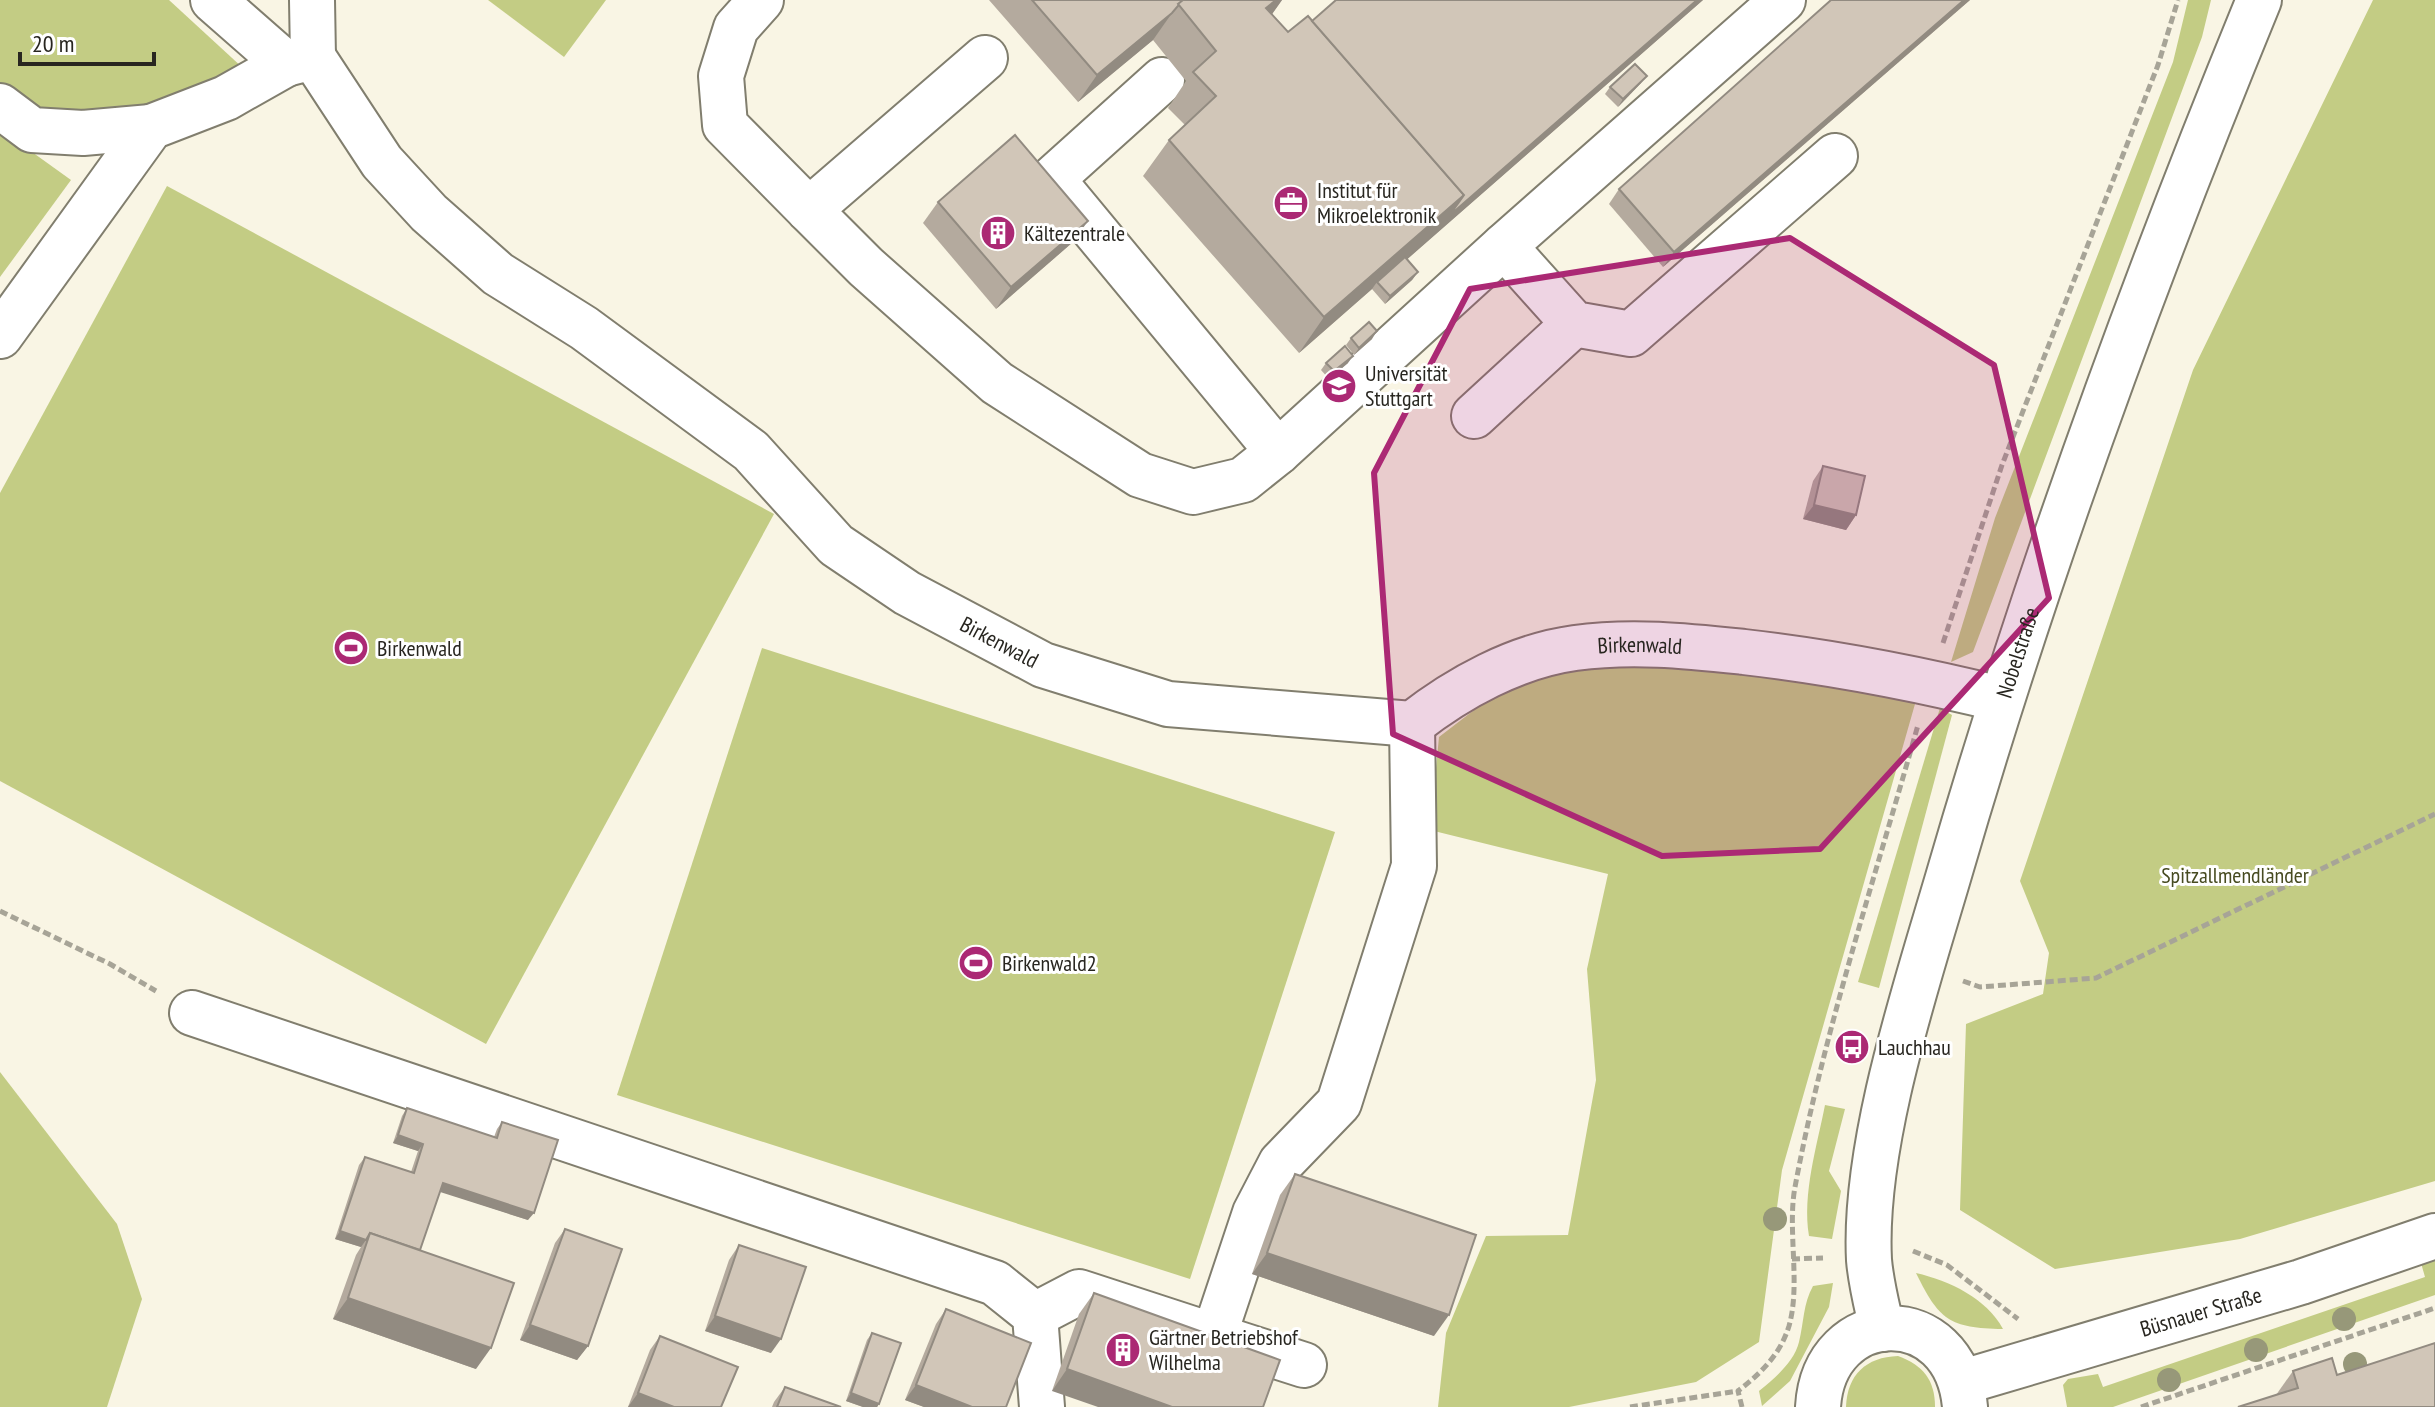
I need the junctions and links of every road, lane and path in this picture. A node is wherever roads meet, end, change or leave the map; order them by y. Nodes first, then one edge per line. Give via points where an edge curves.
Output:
1 (213, 0) edge
2 (312, 0) edge
3 (761, 0) edge
4 (1783, 0) edge
5 (2178, 0) edge
6 (2259, 0) edge
7 (985, 58) dead end
8 (300, 61) junction
9 (1162, 80) dead end
10 (0, 106) edge
11 (151, 127) junction
12 (1835, 156) dead end
13 (809, 210) junction
14 (1504, 246) junction
15 (1574, 324) junction
16 (0, 336) edge
17 (1474, 416) dead end
18 (1278, 452) junction
19 (1930, 681) junction
20 (2000, 699) junction
21 (1412, 724) junction
22 (2435, 814) edge
23 (0, 911) edge
24 (1980, 987) dead end
25 (192, 1013) joint
26 (2435, 1236) edge
27 (2435, 1308) edge
28 (1035, 1315) junction
29 (1882, 1329) junction
30 (1214, 1336) junction
31 (1304, 1365) dead end
32 (1738, 1391) junction
33 (1964, 1395) edge
34 (1042, 1407) edge
35 (1630, 1407) edge
36 (1742, 1407) edge
37 (1818, 1407) edge
38 (2141, 1407) edge

1 - 8 street, Birkenwald
2 - 8 street
3 - 13 street via 736,28 721,76 725,125
4 - 14 street
5 - 19 path via 2158,65 2002,465
6 - 20 street, Nobelstraße via 2181,191
7 - 13 street
8 - 11 street
8 - 21 street, Birkenwald via 429,213 498,274 584,328 751,451 836,545 907,593 1043,665 1168,704
9 - 18 street via 1052,179
10 - 11 street via 32,130 83,133
11 - 16 street
12 - 15 street via 1631,334
13 - 18 street via 997,383 1140,475 1193,492 1243,480
14 - 15 street
14 - 18 street
15 - 17 street
19 - 20 street, Birkenwald
19 - 21 street, Birkenwald via 1844,664 1655,642 1572,648 1498,671
19 - 32 path via 1813,1102 1794,1192 1790,1322 1781,1348
20 - 29 street, Nobelstraße via 1887,1105 1869,1256
21 - 30 street via 1414,866 1339,1103 1281,1163 1255,1213
22 - 24 path via 2096,978
23 - 25 path via 110,964
25 - 28 street via 995,1283
26 - 33 street, Büsnauer Straße
27 - 38 path
28 - 30 street via 1079,1292
28 - 34 street
29 - 33 street, Büsnauer Straße via 1913,1332 1941,1347 1955,1363
29 - 37 street via 1861,1335 1828,1365
30 - 31 street
32 - 35 path
32 - 36 path

